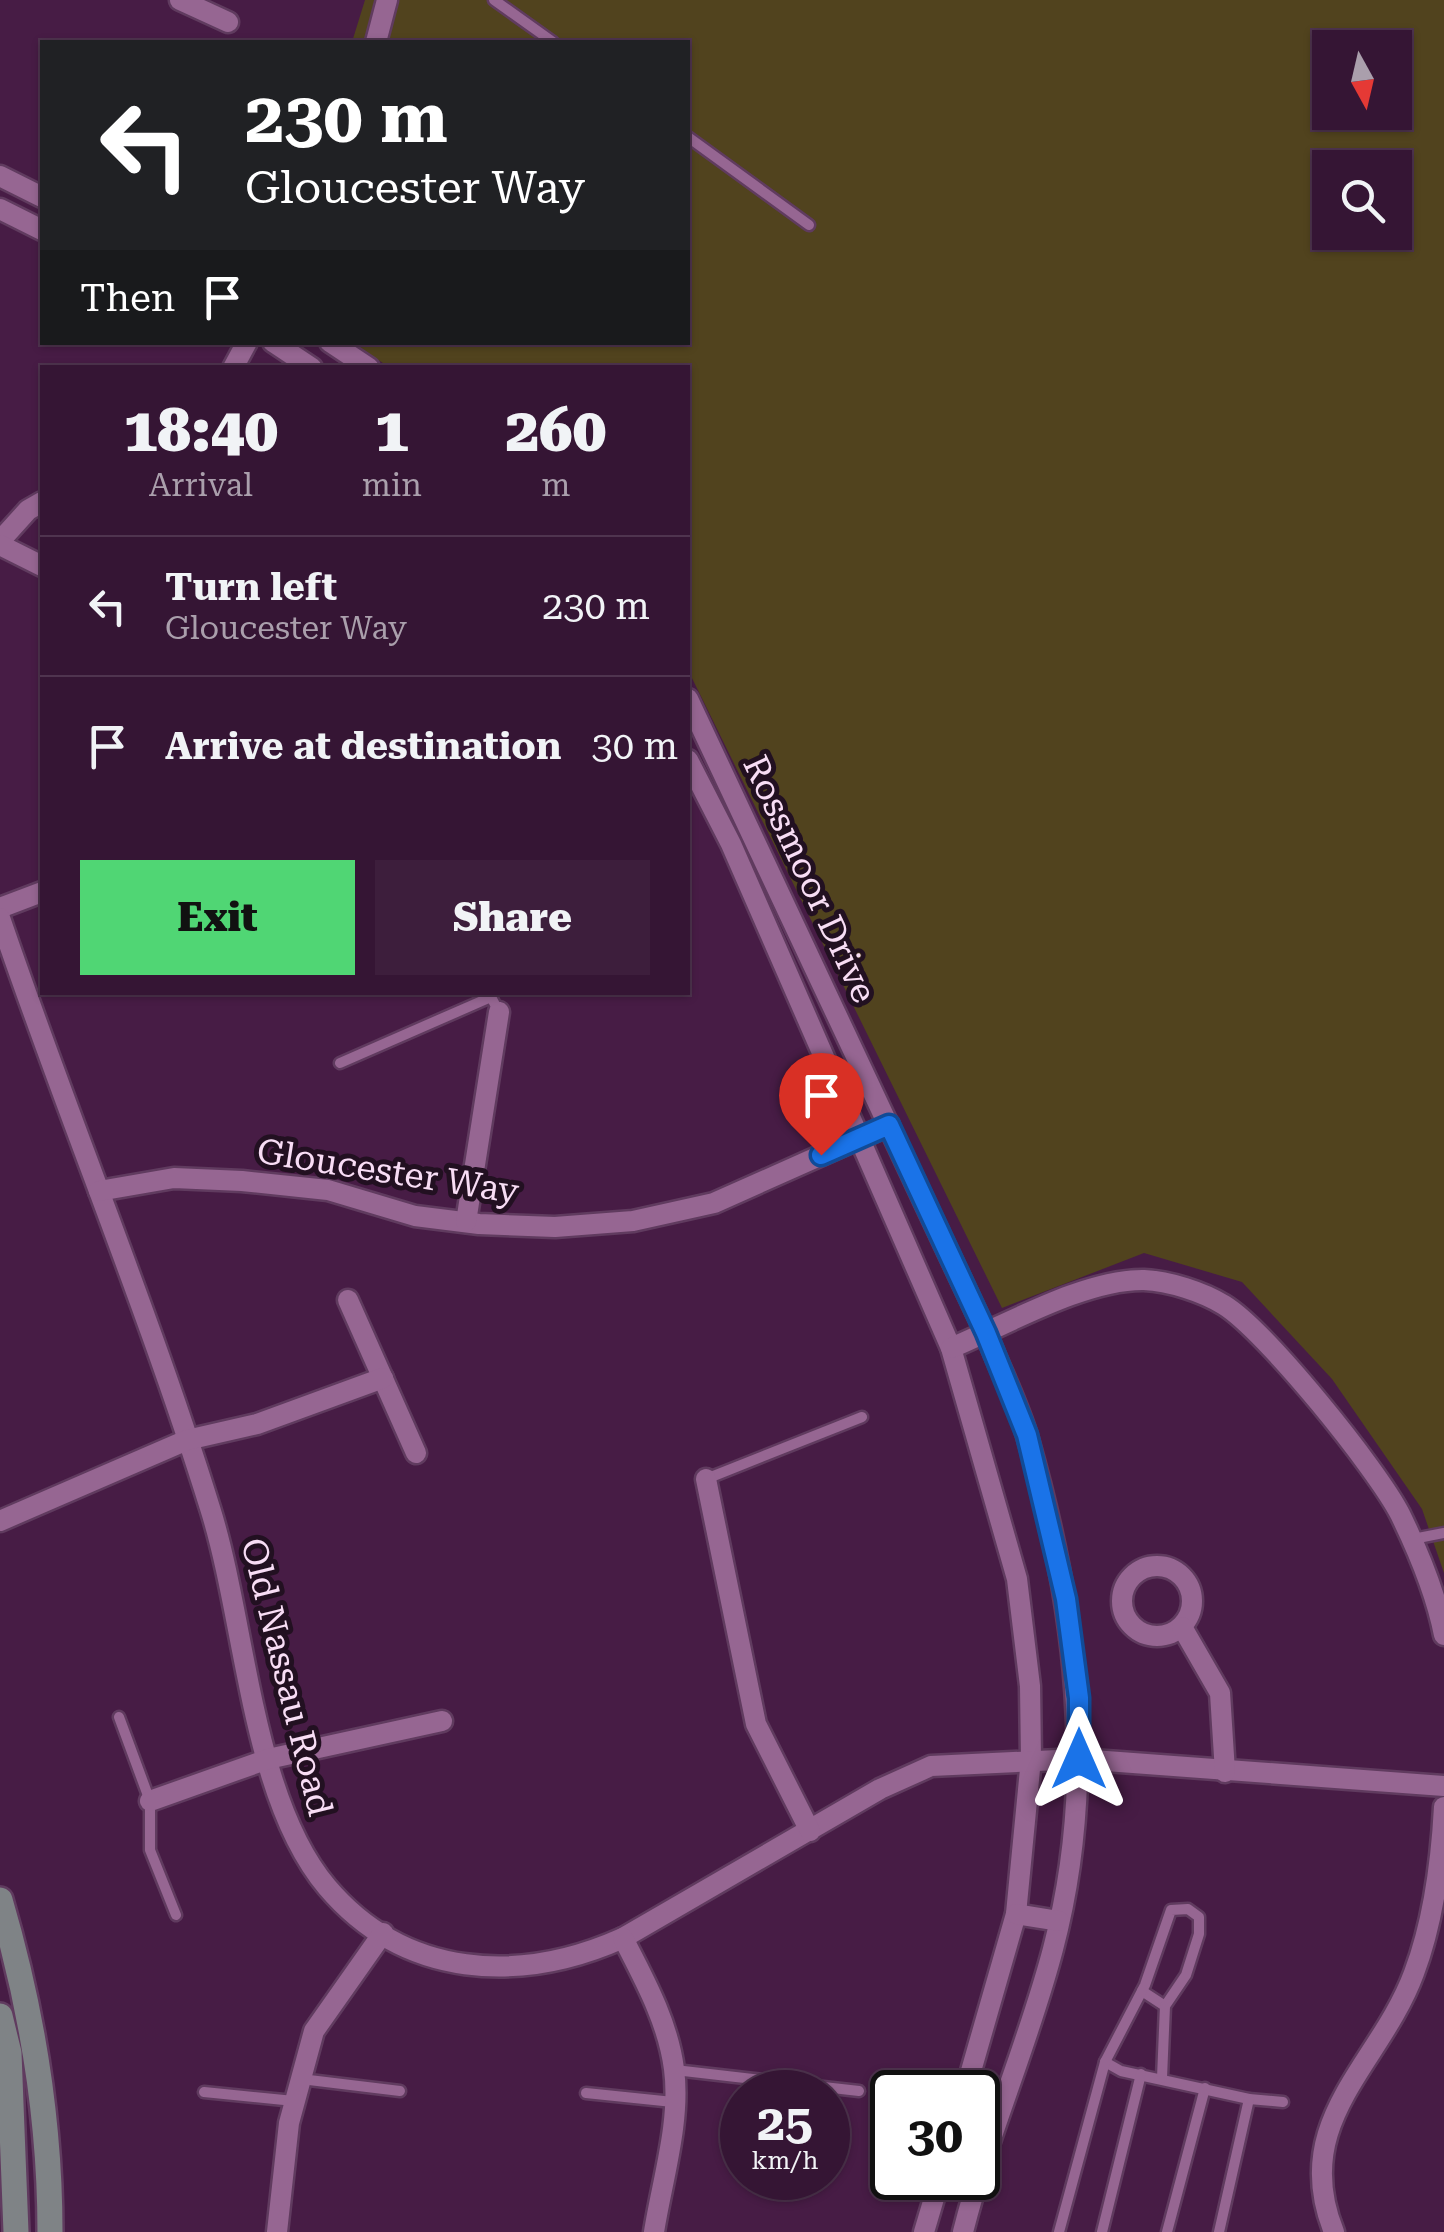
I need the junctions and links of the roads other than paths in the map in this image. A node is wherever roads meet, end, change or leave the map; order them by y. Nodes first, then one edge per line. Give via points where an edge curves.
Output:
1 (180, 0) edge
2 (388, 0) edge
3 (494, 0) edge
4 (228, 22) dead end
5 (377, 40) edge
6 (550, 40) edge
7 (690, 138) edge
8 (0, 176) edge
9 (40, 195) edge
10 (0, 210) edge
11 (809, 225) dead end
12 (40, 229) edge
13 (278, 345) edge
14 (334, 345) edge
15 (308, 365) edge
16 (364, 365) edge
17 (40, 503) edge
18 (0, 543) edge
19 (40, 565) edge
20 (690, 703) edge
21 (690, 764) edge
22 (40, 893) edge
23 (0, 908) edge
24 (0, 918) edge
25 (497, 1000) edge
26 (340, 1062) dead end
27 (889, 1125) junction
28 (857, 1140) junction
29 (99, 1191) junction
30 (466, 1222) junction
31 (348, 1300) dead end
32 (986, 1333) junction
33 (951, 1348) junction
34 (383, 1378) junction
35 (862, 1416) dead end
36 (187, 1440) junction
37 (416, 1453) dead end
38 (706, 1479) joint
39 (0, 1520) edge
40 (1444, 1533) edge
41 (1412, 1540) junction
42 (1439, 1592) edge
43 (1182, 1626) dead end
44 (1444, 1636) edge
45 (120, 1717) dead end
46 (442, 1721) dead end
47 (268, 1758) junction
48 (1031, 1759) junction
49 (1079, 1759) junction
50 (1225, 1772) junction
51 (1444, 1786) edge
52 (150, 1801) junction
53 (1444, 1807) edge
54 (810, 1831) junction
55 (0, 1900) edge
56 (1016, 1914) junction
57 (176, 1915) dead end
58 (1059, 1922) junction
59 (383, 1934) junction
60 (623, 1938) junction
61 (1142, 1991) junction
62 (1165, 2006) junction
63 (0, 2016) edge
64 (1105, 2062) junction
65 (674, 2070) junction
66 (970, 2070) edge
67 (1142, 2074) junction
68 (1162, 2078) junction
69 (301, 2079) junction
70 (1204, 2088) junction
71 (858, 2090) dead end
72 (400, 2091) dead end
73 (204, 2092) dead end
74 (586, 2094) dead end
75 (1249, 2099) junction
76 (296, 2101) junction
77 (672, 2102) junction
78 (1283, 2102) dead end
79 (933, 2200) edge
80 (923, 2230) edge
81 (16, 2232) edge
82 (50, 2232) edge
83 (277, 2232) edge
84 (654, 2232) edge
85 (963, 2232) edge
86 (1059, 2232) edge
87 (1102, 2232) edge
88 (1168, 2232) edge
89 (1219, 2232) edge
90 (1334, 2232) edge

1 - 4 street
2 - 5 street
3 - 6 lane
7 - 11 lane
8 - 9 street
10 - 12 street
13 - 15 street
14 - 16 street
17 - 18 street
18 - 19 street
20 - 27 street, Rossmoor Drive
21 - 28 street, Rossmoor Drive
22 - 23 street
24 - 29 street, Old Nassau Road
25 - 26 lane
25 - 30 street
27 - 28 street, Gloucester Way
27 - 32 street, Rossmoor Drive
28 - 30 street, Gloucester Way via 714,1203 633,1221 555,1227
28 - 33 street, Rossmoor Drive
29 - 30 street, Gloucester Way via 174,1178 242,1181 328,1190 415,1216
29 - 36 street, Old Nassau Road
31 - 34 street
32 - 33 street
32 - 41 street via 1093,1288 1144,1280 1224,1305 1258,1333 1320,1406 1398,1510
32 - 49 street, Rossmoor Drive via 1027,1435 1061,1568 1079,1698
33 - 48 street, Rossmoor Drive via 1018,1578
34 - 36 street via 257,1424
34 - 37 street
35 - 38 lane
36 - 39 street
36 - 47 street, Old Nassau Road via 212,1511
38 - 54 street via 756,1724
40 - 41 lane
41 - 42 street
42 - 44 street
43 - 50 street via 1220,1693
45 - 52 lane
46 - 47 street
47 - 52 street
47 - 59 street, Old Nassau Road via 285,1823 306,1858 350,1911
48 - 49 street, Old Nassau Road
48 - 54 street, Old Nassau Road via 931,1766
48 - 56 street, Rossmoor Drive
49 - 50 street, Old Nassau Road
49 - 58 street, Rossmoor Drive
50 - 51 street, Old Nassau Road
52 - 57 lane via 150,1850
53 - 90 street via 1431,1920 1414,1975 1329,2125 1321,2168
54 - 60 street, Old Nassau Road
55 - 82 main road via 42,2084
56 - 58 street
56 - 66 street, Rossmoor Drive
58 - 85 street, Rossmoor Drive
59 - 60 street, Old Nassau Road via 423,1954 501,1969 581,1957
59 - 69 street via 314,2031
60 - 65 street via 656,2002
61 - 62 lane
61 - 62 lane via 1171,1910 1188,1909 1199,1917 1199,1934 1186,1975
61 - 64 lane
62 - 68 lane
63 - 81 main road via 9,2052
64 - 67 lane
64 - 86 lane
65 - 71 lane
65 - 77 street
67 - 68 lane
67 - 87 lane
68 - 70 lane
69 - 72 lane
69 - 76 street
70 - 75 lane
70 - 88 lane
73 - 76 lane
74 - 77 lane
75 - 78 lane
75 - 89 lane
76 - 83 street
77 - 84 street
79 - 80 street

